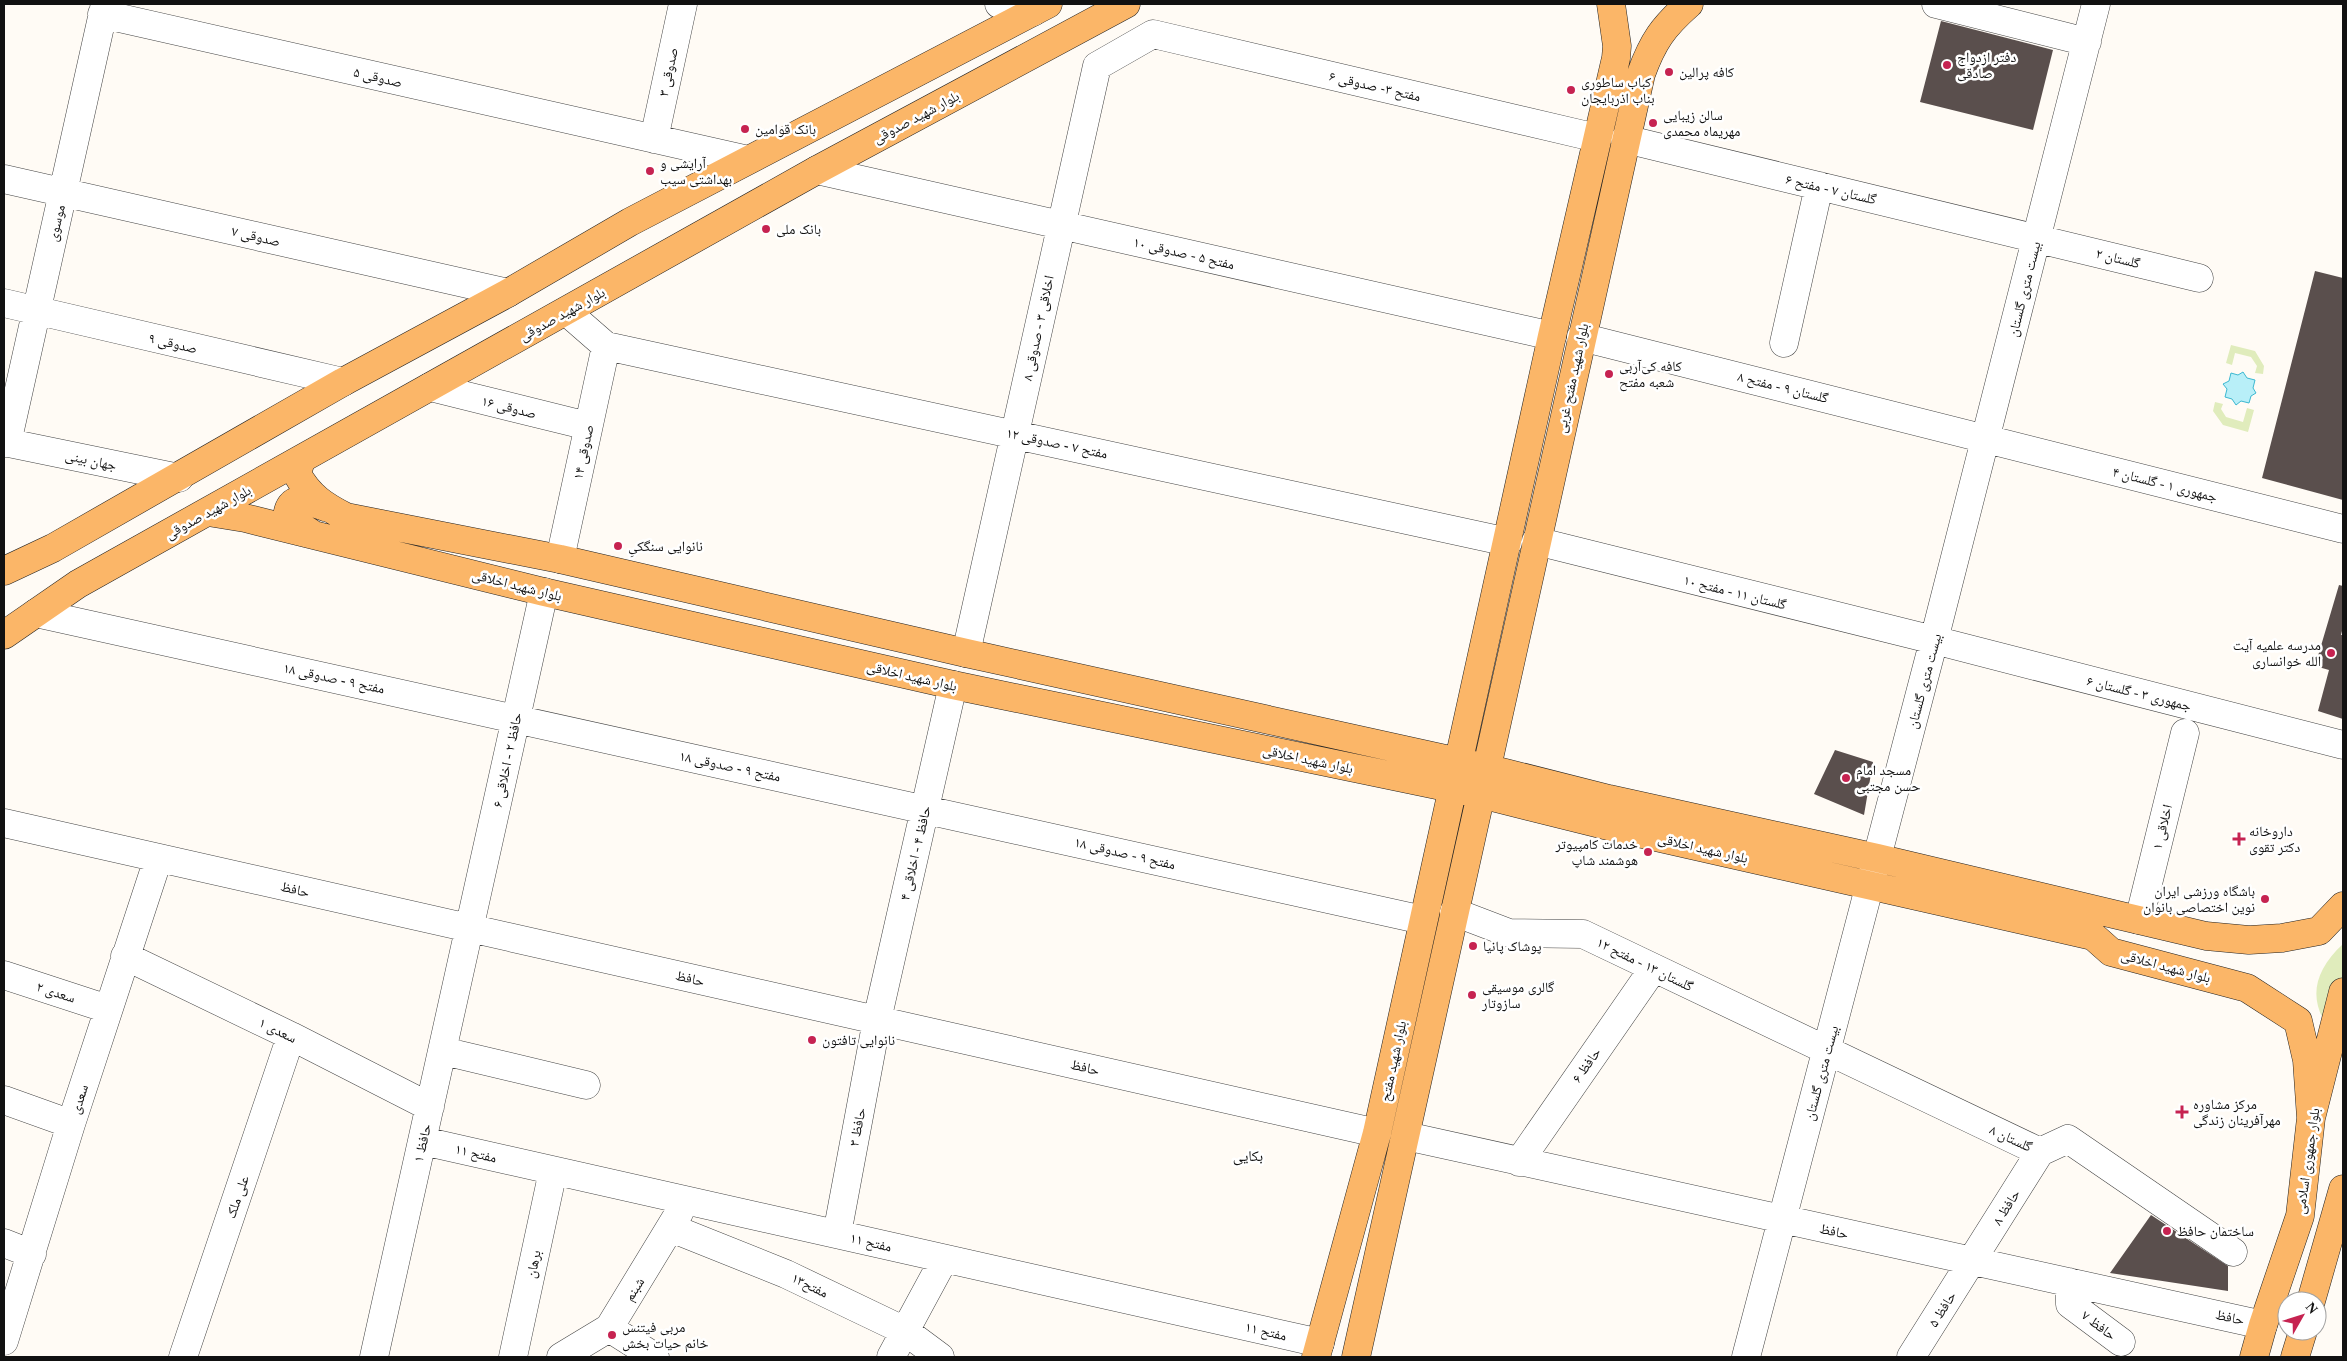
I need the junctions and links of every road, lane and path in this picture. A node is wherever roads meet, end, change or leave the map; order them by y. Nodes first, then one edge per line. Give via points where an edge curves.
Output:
1 (683, 4) edge
2 (999, 4) edge
3 (1126, 4) edge
4 (1611, 4) edge
5 (1689, 4) edge
6 (1936, 4) edge
7 (2096, 4) edge
8 (1040, 8) edge
9 (104, 9) edge
10 (1152, 34) joint
11 (2087, 42) junction
12 (1597, 138) junction
13 (654, 139) junction
14 (1625, 139) junction
15 (748, 160) junction
16 (817, 170) junction
17 (4, 179) edge
18 (1819, 186) junction
19 (63, 193) junction
20 (1061, 225) junction
21 (2037, 238) junction
22 (2199, 278) dead end
23 (508, 293) junction
24 (4, 303) edge
25 (36, 310) junction
26 (567, 312) junction
27 (1552, 336) junction
28 (1581, 337) junction
29 (1784, 343) dead end
30 (606, 346) junction
31 (343, 382) junction
32 (430, 387) junction
33 (588, 426) junction
34 (1015, 433) junction
35 (1986, 438) junction
36 (5, 443) edge
37 (301, 460) junction
38 (178, 478) junction
39 (325, 507) junction
40 (208, 512) junction
41 (2343, 529) edge
42 (316, 536) junction
43 (1536, 541) junction
44 (1508, 542) junction
45 (560, 559) junction
46 (4, 571) edge
47 (544, 592) junction
48 (36, 613) junction
49 (4, 635) edge
50 (1934, 640) junction
51 (966, 653) junction
52 (953, 685) junction
53 (516, 719) junction
54 (1468, 722) junction
55 (1494, 729) junction
56 (2184, 733) dead end
57 (2343, 745) edge
58 (1486, 768) junction
59 (1457, 776) junction
60 (1480, 794) junction
61 (925, 809) junction
62 (4, 823) edge
63 (1445, 828) junction
64 (1472, 832) junction
65 (1877, 858) junction
66 (158, 859) junction
67 (1870, 886) junction
68 (2343, 906) edge
69 (1454, 912) junction
70 (1423, 920) junction
71 (2139, 920) junction
72 (470, 928) junction
73 (125, 956) junction
74 (1654, 969) junction
75 (4, 975) edge
76 (2343, 992) edge
77 (108, 1009) junction
78 (877, 1020) junction
79 (291, 1036) junction
80 (443, 1051) junction
81 (1826, 1051) junction
82 (586, 1084) dead end
83 (4, 1100) edge
84 (430, 1107) junction
85 (2311, 1118) junction
86 (70, 1124) junction
87 (1377, 1133) junction
88 (1406, 1136) junction
89 (423, 1141) junction
90 (2040, 1152) junction
91 (1519, 1162) junction
92 (553, 1170) junction
93 (2343, 1189) edge
94 (686, 1201) junction
95 (1782, 1219) junction
96 (671, 1228) junction
97 (836, 1234) junction
98 (4, 1243) edge
99 (2233, 1252) dead end
100 (32, 1254) junction
101 (944, 1259) junction
102 (1972, 1261) junction
103 (2069, 1282) junction
104 (2314, 1291) edge
105 (2263, 1325) junction
106 (609, 1328) junction
107 (905, 1331) junction
108 (4, 1339) edge
109 (2300, 1341) edge
110 (2121, 1342) dead end
111 (1318, 1350) edge
112 (1921, 1354) edge
113 (183, 1357) edge
114 (374, 1357) edge
115 (512, 1357) edge
116 (561, 1357) edge
117 (655, 1357) edge
118 (891, 1357) edge
119 (940, 1357) edge
120 (1356, 1357) edge
121 (1746, 1357) edge
122 (2254, 1357) edge
123 (2295, 1357) edge

1 - 13 street, صدوقی ۳
2 - 8 street
3 - 16 main road, بلوار شهید صدوقی
4 - 12 main road, بلوار شهید مفتح غربی via 1616,58
5 - 14 main road, بلوار شهید مفتح غربی via 1668,23 1650,48 1640,74
6 - 11 street
7 - 11 street, بیست متری گلستان
8 - 15 main road
9 - 13 street, صدوقی ۵
9 - 19 street, موسوی
10 - 12 street, مفتح ۳- صدوقی ۶
10 - 20 street, اخلاقی ۳ - صدوقی ۸ via 1097,66
11 - 21 street, بیست متری گلستان
12 - 27 main road, بلوار شهید مفتح غربی
13 - 15 street, صدوقی ۵
14 - 18 street, گلستان ۷ - مفتح ۶
14 - 28 main road, بلوار شهید مفتح غربی
15 - 23 main road via 630,222
16 - 20 street, مفتح ۵ - صدوقی ۱۰
16 - 26 main road, بلوار شهید صدوقی
17 - 19 street, صدوقی ۷
18 - 21 street, گلستان ۷ - مفتح ۶
18 - 29 street
19 - 23 street, صدوقی ۷
19 - 25 street, موسوی
20 - 27 street, مفتح ۵ - صدوقی ۱۰
20 - 34 street, اخلاقی ۳ - صدوقی ۸
21 - 22 street, گلستان ۲
21 - 35 street, بیست متری گلستان
23 - 31 main road
24 - 25 street, صدوقی ۹
25 - 31 street, صدوقی ۹
25 - 36 street, موسوی
26 - 30 street
26 - 32 main road, بلوار شهید صدوقی
27 - 44 main road, بلوار شهید مفتح غربی
28 - 35 street, گلستان ۹ - مفتح ۸
28 - 43 main road, بلوار شهید مفتح غربی
30 - 33 street, صدوقی ۱۴
30 - 34 street, مفتح ۷ - صدوقی ۱۲
31 - 38 main road
32 - 33 street, صدوقی ۱۶
32 - 37 main road, بلوار شهید صدوقی
33 - 45 street, صدوقی ۱۴
34 - 44 street, مفتح ۷ - صدوقی ۱۲
34 - 51 street, اخلاقی ۳ - صدوقی ۸
35 - 41 street, جمهوری ۱ - گلستان ۴
35 - 50 street, بیست متری گلستان
36 - 38 street, جهان بینی
37 - 39 main road, بلوار شهید اخلاقی via 297,474 306,490
37 - 40 main road, بلوار شهید صدوقی
38 - 46 main road via 53,548
39 - 42 main road via 303,500 292,503 288,509 287,518
39 - 45 main road, بلوار شهید اخلاقی via 346,517
40 - 42 main road, بلوار شهید اخلاقی
40 - 48 main road, بلوار شهید صدوقی via 78,584
42 - 47 main road, بلوار شهید اخلاقی
43 - 50 street, گلستان ۱۱ - مفتح ۱۰
43 - 55 main road, بلوار شهید مفتح غربی
44 - 54 main road, بلوار شهید مفتح غربی
45 - 51 main road, بلوار شهید اخلاقی
47 - 52 main road, بلوار شهید اخلاقی
47 - 53 street, حافظ ۲ - اخلاقی ۶
48 - 49 main road, بلوار شهید صدوقی
48 - 53 street, مفتح ۹ - صدوقی ۱۸
50 - 57 street, جمهوری ۳ - گلستان ۶
50 - 65 street, بیست متری گلستان
51 - 59 main road, بلوار شهید اخلاقی
52 - 59 main road, بلوار شهید اخلاقی
52 - 61 street, حافظ ۴ - اخلاقی ۴
53 - 61 street, مفتح ۹ - صدوقی ۱۸
53 - 72 street, حافظ ۲ - اخلاقی ۶
54 - 55 main road via 1476,728
54 - 59 main road, بلوار شهید مفتح غربی
55 - 58 main road, بلوار شهید مفتح غربی
56 - 71 street, اخلاقی ۱
58 - 59 main road, بلوار شهید اخلاقی
58 - 60 main road, بلوار شهید مفتح
58 - 65 main road, بلوار شهید اخلاقی
59 - 60 main road, بلوار شهید اخلاقی
59 - 63 main road, بلوار شهید مفتح
60 - 64 main road, بلوار شهید مفتح
60 - 67 main road, بلوار شهید اخلاقی
61 - 70 street, مفتح ۹ - صدوقی ۱۸
61 - 78 street, حافظ ۴ - اخلاقی ۴
62 - 66 street, حافظ
63 - 64 main road via 1463,825
63 - 70 main road, بلوار شهید مفتح
64 - 69 main road, بلوار شهید مفتح
65 - 67 street, بیست متری گلستان
65 - 71 main road, بلوار شهید اخلاقی
66 - 72 street, حافظ
66 - 73 street, سعدی
67 - 81 street, بیست متری گلستان
67 - 85 main road, بلوار شهید اخلاقی via 2093,936 2111,952 2247,988 2298,1021 2306,1060
68 - 71 main road, بلوار شهید اخلاقی via 2319,931 2282,938 2249,940 2206,936
69 - 74 street, گلستان ۱۳ - مفتح ۱۲ via 1509,933 1583,934
69 - 88 main road, بلوار شهید مفتح
70 - 87 main road, بلوار شهید مفتح
72 - 78 street, حافظ
72 - 80 street, حافظ ۱
73 - 77 street, سعدی
73 - 79 street, سعدی ۱
74 - 81 street, گلستان ۱۳ - مفتح ۱۲
74 - 91 street, حافظ ۶
75 - 77 street, سعدی ۲
76 - 85 main road, بلوار جمهوری اسلامی
77 - 86 street, سعدی
78 - 87 street, حافظ
78 - 97 street, حافظ ۳
79 - 84 street, سعدی ۱
79 - 113 street, علی ملک
80 - 82 street
80 - 84 street, حافظ ۱
81 - 90 street, گلستان ۸
81 - 95 street, بیست متری گلستان
83 - 86 street
84 - 89 street, حافظ ۱
85 - 105 main road, بلوار جمهوری اسلامی via 2300,1216
86 - 100 street, سعدی
87 - 111 main road, بلوار شهید مفتح
88 - 91 street, حافظ
88 - 120 main road, بلوار شهید مفتح
89 - 92 street, مفتح ۱۱
89 - 114 street, حافظ ۱
90 - 99 street, گلستان ۸ via 2068,1139
90 - 102 street, حافظ ۸
91 - 95 street, حافظ
92 - 94 street, مفتح ۱۱
92 - 115 street, برهان
93 - 104 main road
94 - 96 street, شبنم
94 - 97 street, مفتح ۱۱
95 - 102 street, حافظ
95 - 121 street, بیست متری گلستان
96 - 106 street, شبنم
96 - 107 street, مفتح۱۳ via 786,1274
97 - 101 street, مفتح ۱۱
98 - 100 street
100 - 108 street, سعدی
101 - 107 street
101 - 111 street, مفتح ۱۱
102 - 103 street, حافظ
102 - 112 street, حافظ ۵
103 - 105 street, حافظ
103 - 110 street, حافظ ۷ via 2070,1304
105 - 122 main road, بلوار جمهوری اسلامی
106 - 116 street, شبنم
106 - 117 street
107 - 118 street
107 - 119 street, مفتح۱۳
109 - 123 main road

